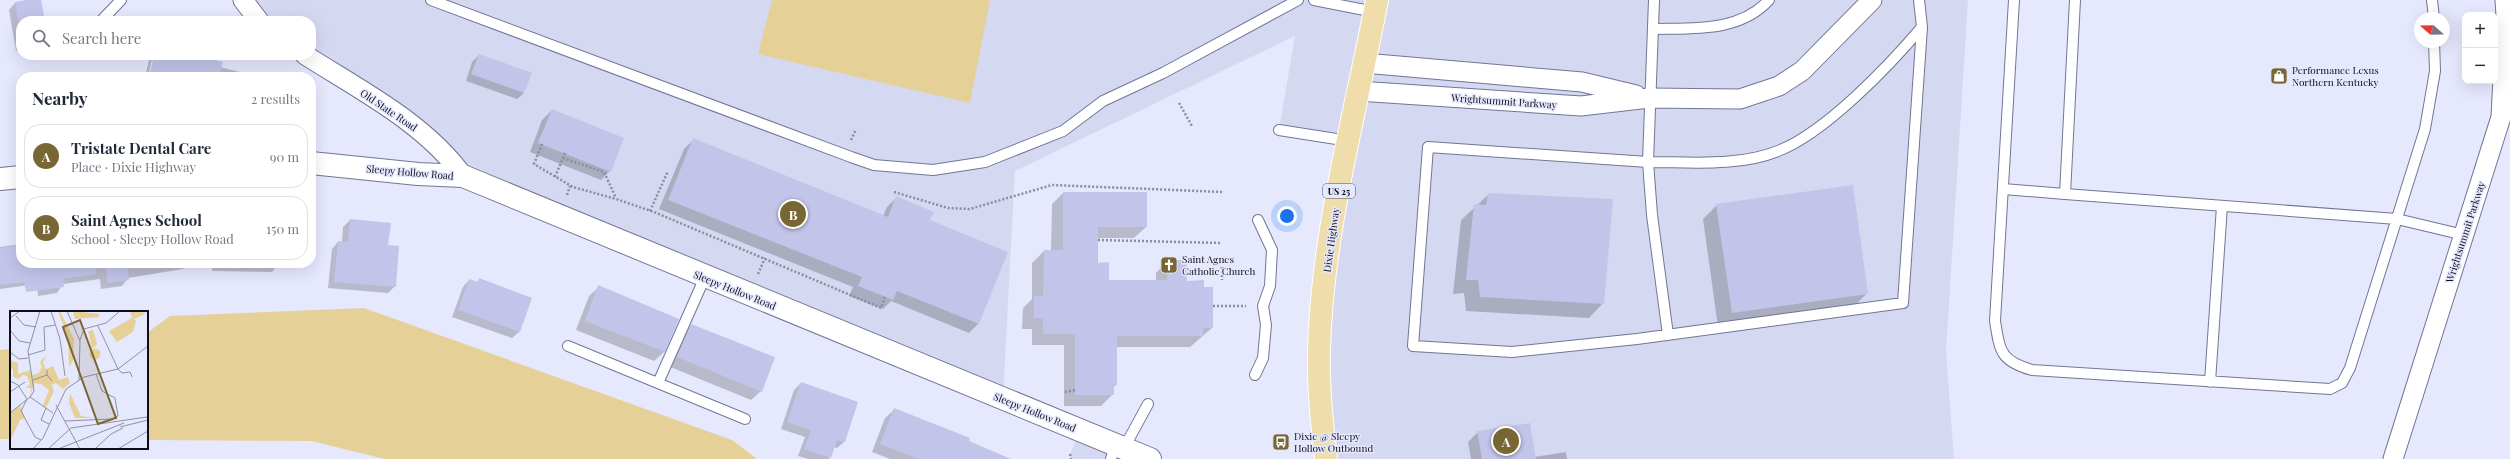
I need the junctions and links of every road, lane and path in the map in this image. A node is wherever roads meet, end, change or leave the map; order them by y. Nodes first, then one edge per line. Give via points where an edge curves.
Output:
1 (121, 0) edge
2 (243, 0) edge
3 (431, 0) edge
4 (1298, 0) edge
5 (1314, 0) edge
6 (1654, 0) edge
7 (1770, 0) edge
8 (1872, 0) edge
9 (1919, 0) edge
10 (2014, 0) edge
11 (2075, 0) edge
12 (2432, 0) edge
13 (2505, 0) edge
14 (1376, 6) edge
15 (2433, 12) edge
16 (106, 16) edge
17 (255, 16) edge
18 (1922, 27) junction
19 (1654, 29) junction
20 (2434, 48) edge
21 (312, 60) edge
22 (1364, 63) junction
23 (1358, 91) junction
24 (1649, 98) junction
25 (1180, 102) dead end
26 (1192, 126) dead end
27 (1280, 130) dead end
28 (1349, 141) junction
29 (542, 144) dead end
30 (565, 153) dead end
31 (563, 158) junction
32 (1648, 162) junction
33 (316, 164) edge
34 (668, 171) dead end
35 (463, 176) junction
36 (16, 177) edge
37 (555, 177) junction
38 (0, 179) edge
39 (570, 186) junction
40 (2003, 189) junction
41 (894, 192) dead end
42 (1223, 192) dead end
43 (2065, 194) junction
44 (566, 197) dead end
45 (616, 198) junction
46 (2222, 206) junction
47 (650, 211) junction
48 (2397, 219) junction
49 (1258, 220) dead end
50 (2464, 235) junction
51 (1098, 240) dead end
52 (1222, 243) dead end
53 (765, 258) junction
54 (1222, 267) dead end
55 (760, 271) dead end
56 (704, 277) junction
57 (1222, 280) dead end
58 (885, 297) dead end
59 (1213, 306) dead end
60 (1250, 306) dead end
61 (1668, 335) junction
62 (568, 346) dead end
63 (1255, 375) dead end
64 (2210, 382) junction
65 (658, 383) junction
66 (1075, 390) dead end
67 (1065, 392) dead end
68 (1148, 404) dead end
69 (745, 419) dead end
70 (1117, 450) edge
71 (1070, 454) dead end
72 (1071, 459) edge
73 (1150, 459) edge
74 (1326, 459) edge
75 (2393, 459) edge

1 - 16 lane
2 - 17 street
3 - 4 lane via 857,159 895,168 933,170 985,162 1052,136 1103,101 1162,73
5 - 14 lane
6 - 19 lane
7 - 19 lane via 1761,9 1723,26
8 - 24 street, Wrightsummit Parkway via 1802,71 1778,86 1740,99
9 - 18 lane
10 - 40 lane
11 - 43 lane
12 - 15 lane
13 - 50 street, Wrightsummit Parkway via 2501,117
14 - 22 main road, Dixie Highway / US 25
18 - 32 lane via 1897,57 1815,131 1778,152 1736,161
18 - 61 lane via 1903,303
19 - 24 lane
20 - 48 lane via 2435,71 2425,129
21 - 35 street, Old State Road via 425,135 449,156
22 - 23 main road, Dixie Highway / US 25
22 - 24 street, Wrightsummit Parkway via 1582,82
23 - 24 street, Wrightsummit Parkway via 1581,106
23 - 28 main road, Dixie Highway / US 25
24 - 32 lane
25 - 26 path
27 - 28 lane
28 - 74 main road, Dixie Highway / US 25 via 1332,226 1319,349
29 - 37 path via 534,164
30 - 31 path
31 - 37 path
31 - 45 path via 604,172
32 - 61 lane via 1652,216
32 - 61 lane via 1428,147 1413,346 1512,352
33 - 35 main road, Sleepy Hollow Road
34 - 47 path
35 - 56 main road, Sleepy Hollow Road
36 - 38 main road
37 - 39 path
39 - 44 path
39 - 45 path via 585,192
40 - 43 lane
40 - 64 lane via 1995,321 2000,348 2014,365 2032,370
41 - 42 path via 948,208 970,209 1052,185
43 - 46 lane
45 - 47 path
46 - 48 lane
46 - 64 lane
47 - 53 path
48 - 50 lane
48 - 64 lane via 2350,368 2342,383 2330,390
49 - 63 lane via 1272,250 1270,286 1263,306 1266,325 1263,358
50 - 75 street, Wrightsummit Parkway
51 - 52 path
53 - 55 path
53 - 58 path via 881,308
54 - 57 path
56 - 65 lane
56 - 70 main road, Sleepy Hollow Road
59 - 60 path
62 - 65 lane
65 - 69 lane
66 - 67 path
68 - 70 lane
70 - 73 main road, Sleepy Hollow Road
71 - 72 path

